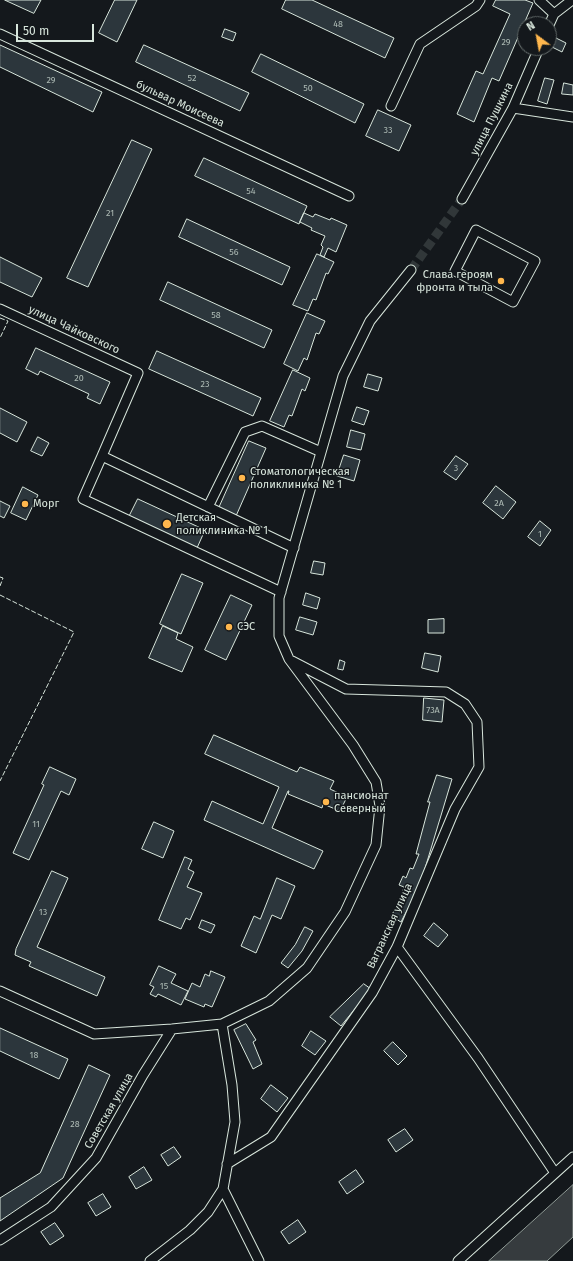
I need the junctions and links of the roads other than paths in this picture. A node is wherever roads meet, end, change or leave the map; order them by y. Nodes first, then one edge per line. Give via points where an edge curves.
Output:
1 (480, 0) edge
2 (539, 0) edge
3 (572, 0) edge
4 (554, 14) joint
5 (0, 34) edge
6 (536, 56) edge
7 (391, 106) dead end
8 (513, 108) junction
9 (573, 117) edge
10 (349, 196) dead end
11 (462, 199) tunnel mouth
12 (476, 230) joint
13 (411, 270) tunnel mouth
14 (0, 309) edge
15 (321, 452) junction
16 (102, 456) junction
17 (208, 507) junction
18 (294, 548) junction
19 (281, 592) junction
20 (289, 659) junction
21 (397, 947) junction
22 (0, 991) edge
23 (222, 1024) junction
24 (172, 1029) junction
25 (573, 1157) edge
26 (227, 1164) junction
27 (555, 1173) junction
28 (223, 1189) junction
29 (0, 1240) edge
30 (150, 1261) edge
31 (258, 1261) edge
32 (458, 1261) edge

1 - 7 street via 476,6 420,44
2 - 4 street
3 - 4 street
5 - 10 street, бульвар Моисеева
6 - 8 street, улица Пушкина
8 - 9 street
8 - 11 street, улица Пушкина
12 - 12 street via 535,261 513,302 455,271
13 - 15 street via 370,321 343,376
14 - 16 street, улица Чайковского via 138,373
15 - 17 street via 262,426 245,432
15 - 18 street
16 - 17 street
16 - 19 street via 83,499
17 - 18 street
18 - 19 street
19 - 20 street via 279,636
20 - 21 street, Вагранская улица via 346,689 446,692 465,704 477,722 480,768 455,809
20 - 23 street via 353,745 376,782 380,806 376,846 345,912 307,968 269,1001
21 - 26 street, Вагранская улица via 372,993 271,1138
21 - 27 street via 478,1058
22 - 24 street via 94,1034
23 - 24 street
23 - 26 street via 235,1122
24 - 29 street, Советская улица via 96,1158 51,1207
25 - 27 street
26 - 28 street
27 - 32 street
28 - 30 street via 208,1212 190,1230
28 - 31 street

